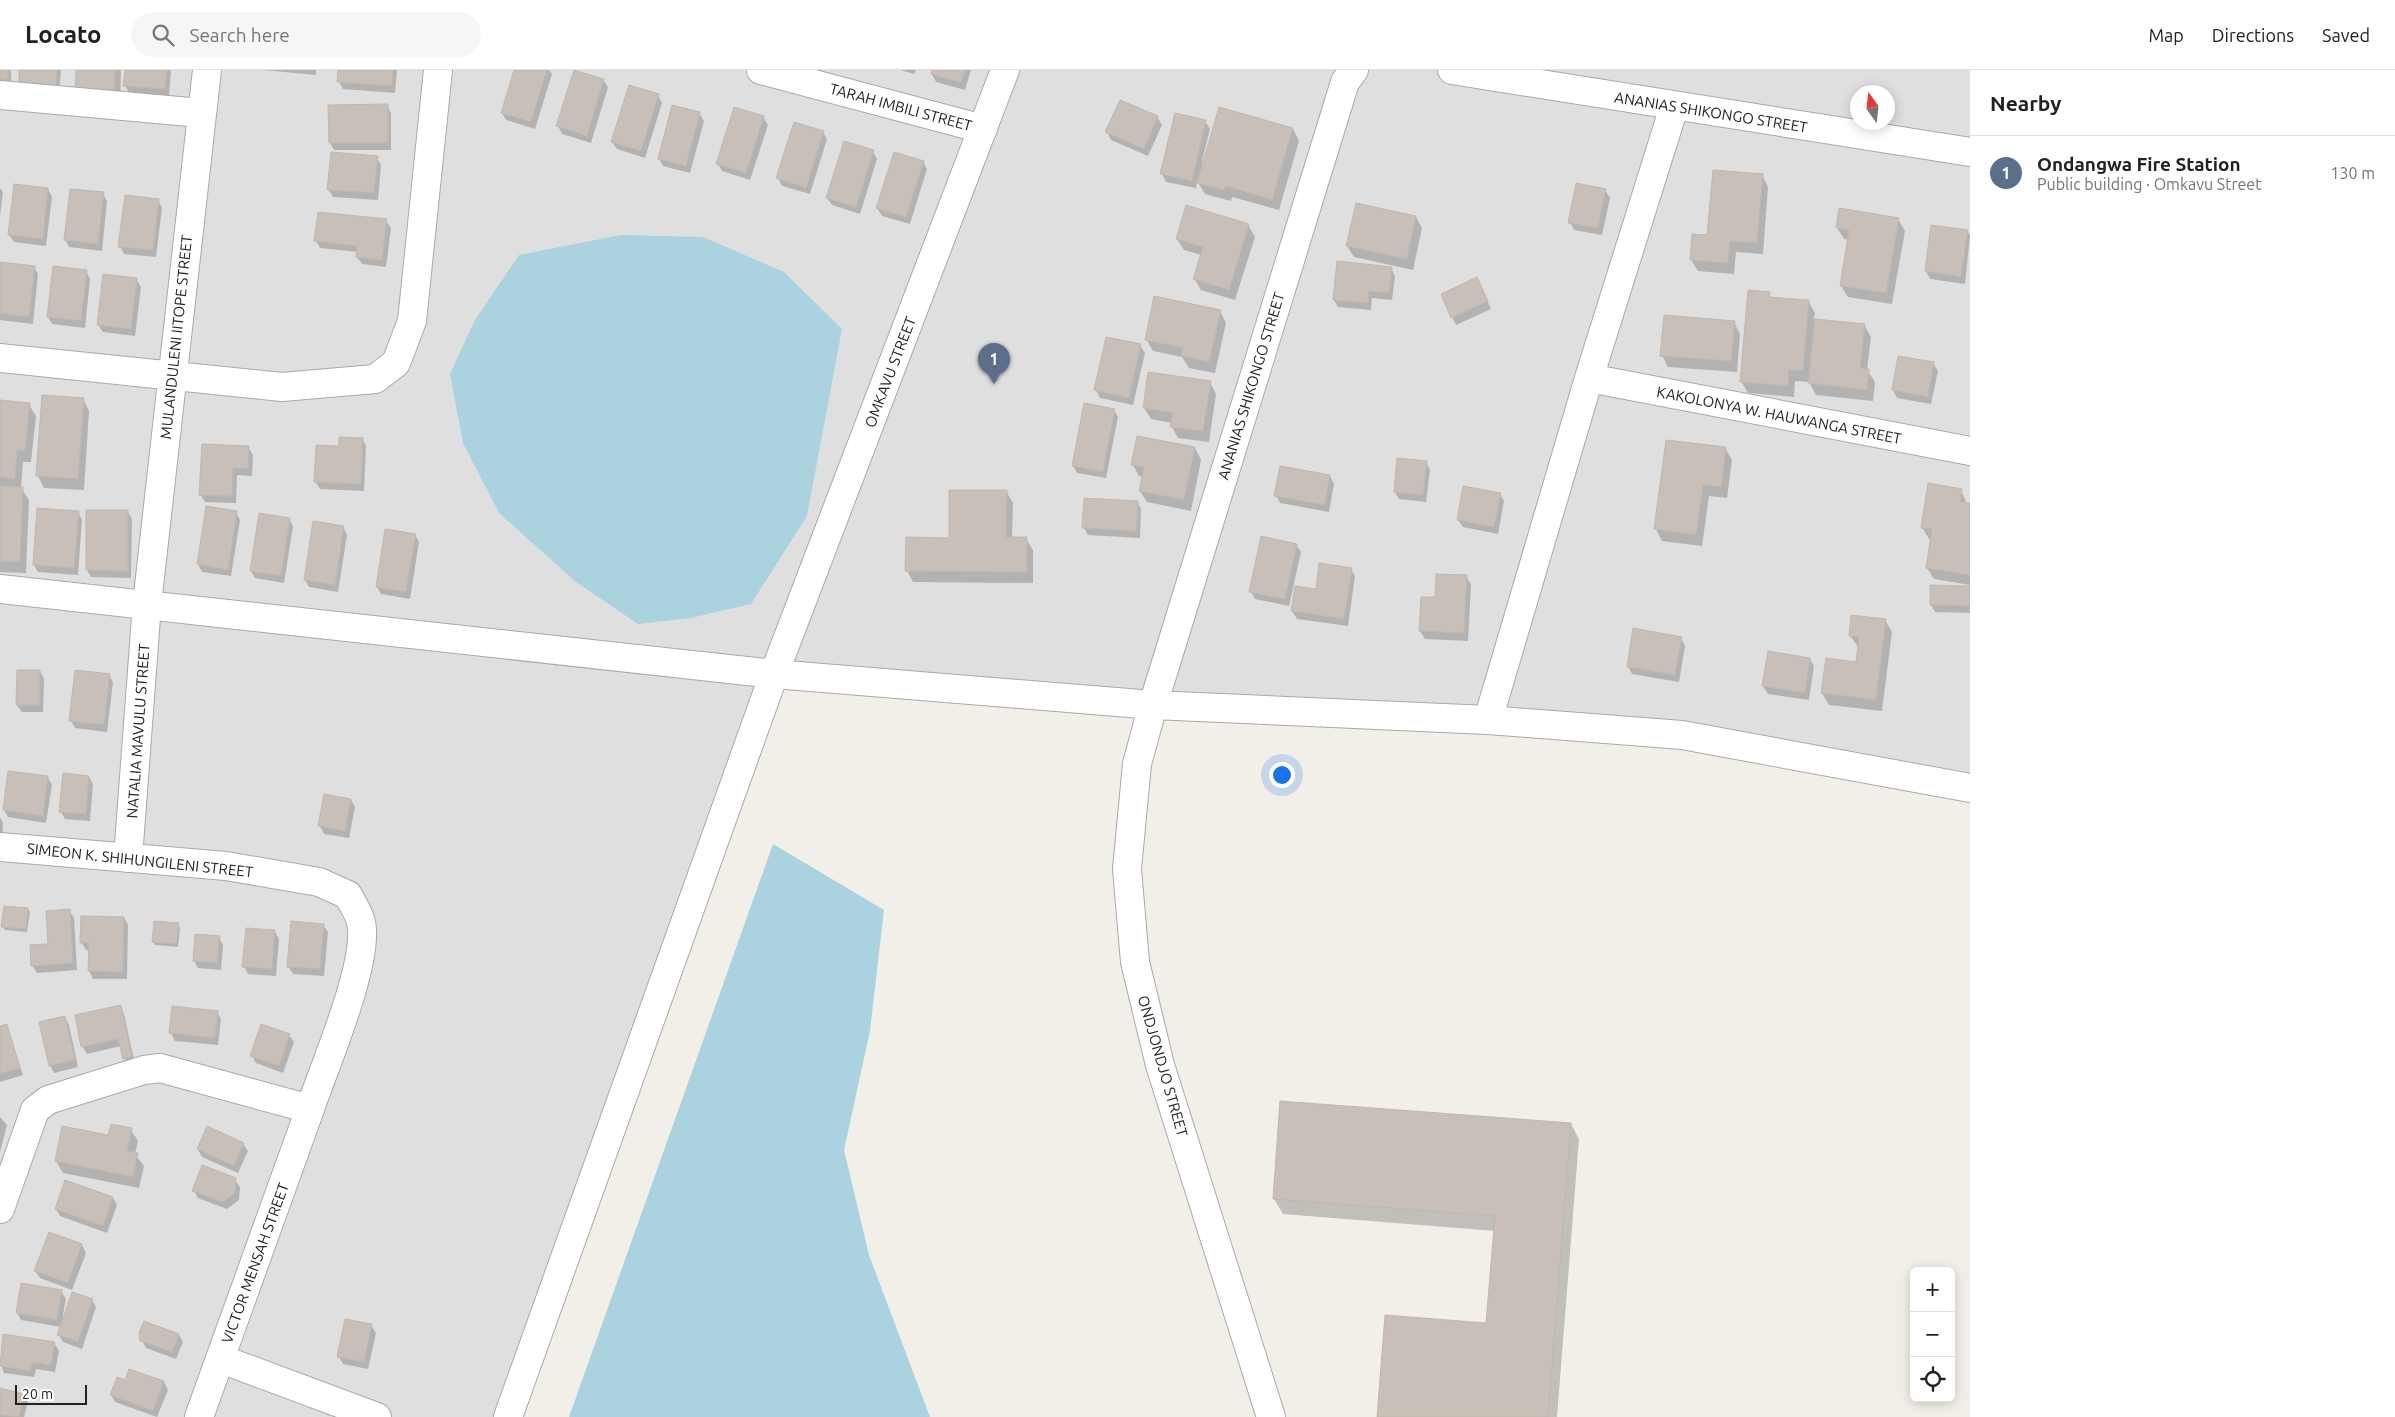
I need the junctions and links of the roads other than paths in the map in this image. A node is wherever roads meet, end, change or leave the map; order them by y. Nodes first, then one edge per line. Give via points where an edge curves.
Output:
1 (207, 70) edge
2 (438, 70) edge
3 (761, 70) edge
4 (1005, 70) edge
5 (1354, 70) edge
6 (1452, 70) edge
7 (0, 95) edge
8 (1674, 106) junction
9 (201, 113) junction
10 (983, 128) junction
11 (1970, 152) edge
12 (0, 358) edge
13 (171, 376) junction
14 (1589, 378) junction
15 (1970, 451) edge
16 (0, 589) edge
17 (147, 604) junction
18 (774, 674) junction
19 (1153, 705) junction
20 (1488, 720) junction
21 (1970, 788) edge
22 (0, 846) edge
23 (128, 858) junction
24 (310, 1109) junction
25 (0, 1210) edge
26 (221, 1359) junction
27 (199, 1417) edge
28 (377, 1417) edge
29 (508, 1417) edge
30 (1271, 1417) edge

1 - 9 street, MULANDULENI IITOPE STREET
2 - 13 street via 412,321 396,362 375,379 282,387
3 - 10 street, TARAH IMBILI STREET
4 - 10 street, OMKAVU STREET
5 - 19 street, ANANIAS SHIKONGO STREET via 1345,82
6 - 8 street, ANANIAS SHIKONGO STREET
7 - 9 street
8 - 11 street, ANANIAS SHIKONGO STREET
8 - 14 street
9 - 13 street, MULANDULENI IITOPE STREET
10 - 18 street, OMKAVU STREET
12 - 13 street
13 - 17 street, MULANDULENI IITOPE STREET
14 - 15 street, KAKOLONYA W. HAUWANGA STREET
14 - 20 street
16 - 17 street
17 - 18 street
17 - 23 street, NATALIA MAVULU STREET
18 - 19 street
18 - 29 street, OMKAVU STREET
19 - 20 street
19 - 30 street, ONDJONDJO STREET via 1137,764 1127,869 1135,962 1160,1065
20 - 21 street via 1682,735
22 - 23 street, SIMEON K. SHIHUNGILENI STREET
23 - 24 street, SIMEON K. SHIHUNGILENI STREET via 226,866 318,882 348,895 361,922 362,948 354,983
24 - 25 street via 160,1068 48,1100 35,1110
24 - 26 street, VICTOR MENSAH STREET
26 - 27 street, VICTOR MENSAH STREET
26 - 28 street

